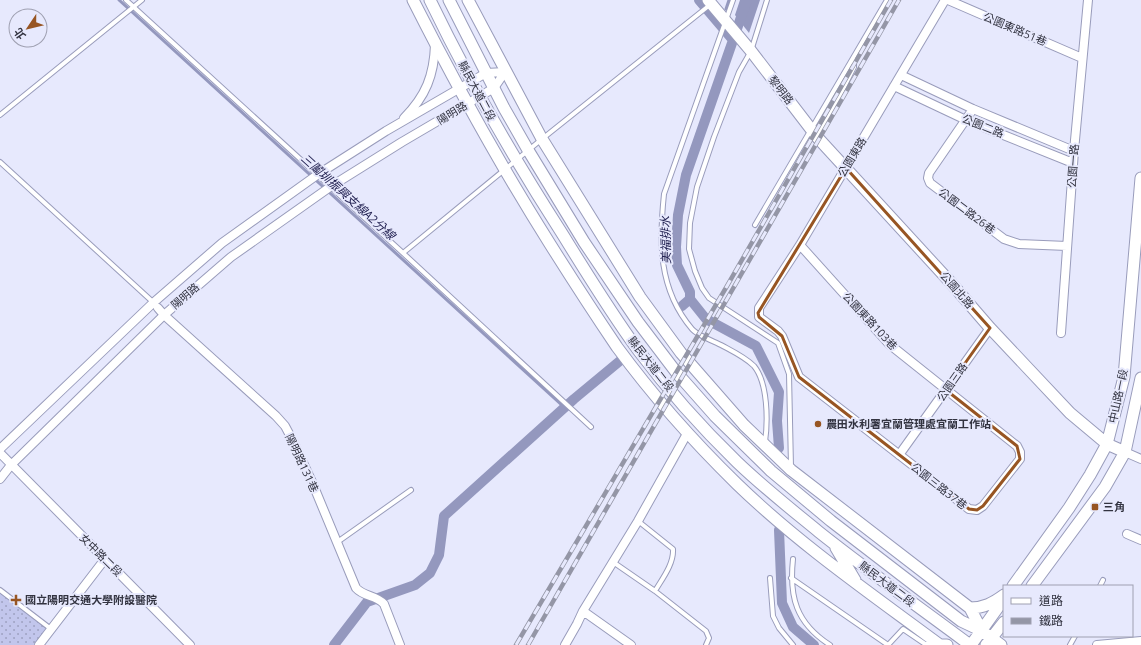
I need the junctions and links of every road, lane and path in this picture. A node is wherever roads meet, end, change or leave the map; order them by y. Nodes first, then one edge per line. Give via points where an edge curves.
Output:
1 (126, 0) edge
2 (142, 0) edge
3 (413, 0) edge
4 (430, 0) edge
5 (449, 0) edge
6 (468, 0) edge
7 (733, 0) edge
8 (767, 0) edge
9 (887, 0) edge
10 (945, 0) edge
11 (948, 0) edge
12 (1088, 0) edge
13 (710, 2) edge
14 (133, 7) junction
15 (726, 21) junction
16 (436, 45) junction
17 (751, 51) junction
18 (854, 56) junction
19 (1082, 58) junction
20 (505, 72) junction
21 (486, 73) junction
22 (901, 75) junction
23 (472, 81) junction
24 (894, 86) junction
25 (460, 88) junction
26 (494, 88) junction
27 (480, 96) junction
28 (468, 104) junction
29 (973, 109) junction
30 (0, 115) edge
31 (966, 120) junction
32 (386, 131) junction
33 (814, 133) junction
34 (542, 139) junction
35 (1074, 151) junction
36 (522, 155) junction
37 (0, 162) edge
38 (1073, 163) junction
39 (846, 168) junction
40 (504, 170) junction
41 (316, 175) junction
42 (1141, 178) edge
43 (330, 187) junction
44 (755, 225) dead end
45 (800, 245) junction
46 (1067, 246) junction
47 (403, 253) junction
48 (158, 309) junction
49 (990, 328) junction
50 (1061, 333) dead end
51 (1141, 378) edge
52 (946, 390) junction
53 (591, 427) dead end
54 (688, 432) junction
55 (1107, 444) junction
56 (765, 445) junction
57 (0, 449) edge
58 (1125, 452) junction
59 (0, 454) edge
60 (899, 455) junction
61 (1141, 459) edge
62 (11, 465) junction
63 (791, 470) junction
64 (0, 480) edge
65 (784, 482) junction
66 (411, 490) dead end
67 (816, 490) junction
68 (638, 521) junction
69 (1127, 534) dead end
70 (1141, 540) edge
71 (336, 543) junction
72 (833, 543) junction
73 (105, 559) junction
74 (793, 559) dead end
75 (613, 562) junction
76 (770, 578) dead end
77 (791, 578) junction
78 (1103, 580) dead end
79 (858, 584) junction
80 (1014, 585) edge
81 (1033, 585) edge
82 (1100, 585) edge
83 (0, 590) edge
84 (655, 591) junction
85 (1003, 595) edge
86 (1003, 600) edge
87 (970, 608) junction
88 (583, 611) junction
89 (1003, 623) edge
90 (51, 629) junction
91 (982, 631) junction
92 (989, 641) edge
93 (1141, 641) edge
94 (39, 645) edge
95 (190, 645) edge
96 (400, 645) edge
97 (565, 645) edge
98 (631, 645) edge
99 (706, 645) edge
100 (793, 645) edge
101 (830, 645) edge
102 (940, 645) edge
103 (947, 645) edge
104 (970, 645) edge
105 (1001, 645) edge
106 (1097, 645) edge

1 - 14 lane
2 - 14 lane
3 - 16 street, 縣民大道二段
4 - 23 street, 縣民大道二段
5 - 21 street, 縣民大道二段
6 - 20 street, 縣民大道二段
7 - 15 lane
8 - 17 lane
9 - 18 lane
10 - 22 street, 公園東路
11 - 19 street, 公園東路51巷
12 - 19 street, 公園一路
13 - 15 street
13 - 34 lane
14 - 30 lane
14 - 41 lane
15 - 17 street, 黎明路
15 - 56 lane via 664,194 662,255 665,279 676,306 693,330 736,353 754,366 763,381 766,410
16 - 25 street, 縣民大道二段
16 - 32 street via 430,78 423,95 401,122
17 - 33 street, 黎明路
17 - 63 lane via 739,72 697,187 690,223 689,249 695,271 709,298 778,343 789,374
18 - 33 lane
18 - 33 lane via 854,67 833,110
19 - 35 street, 公園一路
20 - 21 street, 陽明路
20 - 26 street, 陽明路
20 - 34 street, 縣民大道二段
21 - 23 street, 陽明路
21 - 26 street, 縣民大道二段
22 - 24 street, 公園東路
22 - 29 street, 公園二路
23 - 25 street, 陽明路
23 - 27 street, 縣民大道二段
24 - 31 street, 公園二路
24 - 39 street, 公園東路
25 - 28 street, 縣民大道二段
25 - 32 street, 陽明路
26 - 27 street, 陽明路
26 - 36 street, 縣民大道二段
27 - 28 street, 陽明路
27 - 36 street, 縣民大道二段
28 - 40 street, 縣民大道二段
28 - 43 street, 陽明路
29 - 31 street, 公園二路26巷
29 - 35 street, 公園二路
31 - 38 street, 公園二路
31 - 46 street, 公園二路26巷 via 929,173 930,183 1004,240 1019,244
32 - 41 street, 陽明路
33 - 39 street, 公園北路
33 - 44 lane
34 - 36 lane
34 - 56 street, 縣民大道二段 via 627,277 681,353 739,420
35 - 38 street, 公園一路
36 - 40 lane
36 - 65 street, 縣民大道二段 via 638,322 676,372 715,416
36 - 72 street, 縣民大道二段 via 602,298 667,386 694,418 774,497
37 - 48 lane
38 - 46 street, 公園一路
39 - 45 street, 公園東路
39 - 49 street, 公園北路
40 - 47 lane
40 - 54 street, 縣民大道二段 via 618,348
41 - 43 lane
41 - 48 street, 陽明路 via 222,243
42 - 55 street, 中山路一段 via 1124,377
43 - 47 lane
43 - 48 street, 陽明路
45 - 52 street, 公園東路103巷 via 889,344
45 - 60 street, 公園東路 via 759,308 759,317 782,336 799,377
46 - 50 street, 公園一路
47 - 53 lane
48 - 57 street, 陽明路
48 - 62 street, 陽明路
48 - 71 street, 陽明路131巷 via 285,426 312,482
49 - 52 street, 公園三路
49 - 55 street, 公園北路 via 1070,413
51 - 58 street, 中山路一段
52 - 60 street, 公園三路
52 - 60 street, 公園三路37巷 via 1017,446 1020,459 983,506 977,510 969,510
54 - 68 street
54 - 79 street, 縣民大道二段 via 754,499
55 - 58 street, 公園北路
55 - 80 street, 中山路一段 via 1069,508
56 - 63 street, 縣民大道二段
58 - 61 street
58 - 81 street, 中山路一段 via 1105,487
59 - 62 street, 女中路二段
62 - 64 street, 陽明路
62 - 73 street, 女中路二段
63 - 67 street, 縣民大道二段
65 - 67 street
65 - 91 street, 縣民大道二段 via 961,621
66 - 71 lane
67 - 87 street, 縣民大道二段
68 - 75 street
68 - 84 lane via 674,549 672,562
69 - 70 street
71 - 96 street, 陽明路131巷 via 356,588 360,593 380,599 384,604
72 - 79 street
72 - 104 street, 縣民大道二段
73 - 90 street
73 - 95 street, 女中路二段
74 - 77 lane
75 - 84 lane
75 - 88 street
76 - 100 lane via 773,616
77 - 101 lane via 794,600 801,617
77 - 102 lane via 888,645 903,629 925,644
78 - 82 lane
79 - 102 street, 縣民大道二段
83 - 90 lane
84 - 99 lane via 706,631 709,638
85 - 87 street via 988,605
86 - 91 street
87 - 91 street, 縣民大道二段
88 - 97 street
88 - 98 street
89 - 92 street
90 - 94 street
91 - 92 street, 縣民大道二段
91 - 104 street
92 - 105 street, 縣民大道二段
93 - 106 street
102 - 103 street

